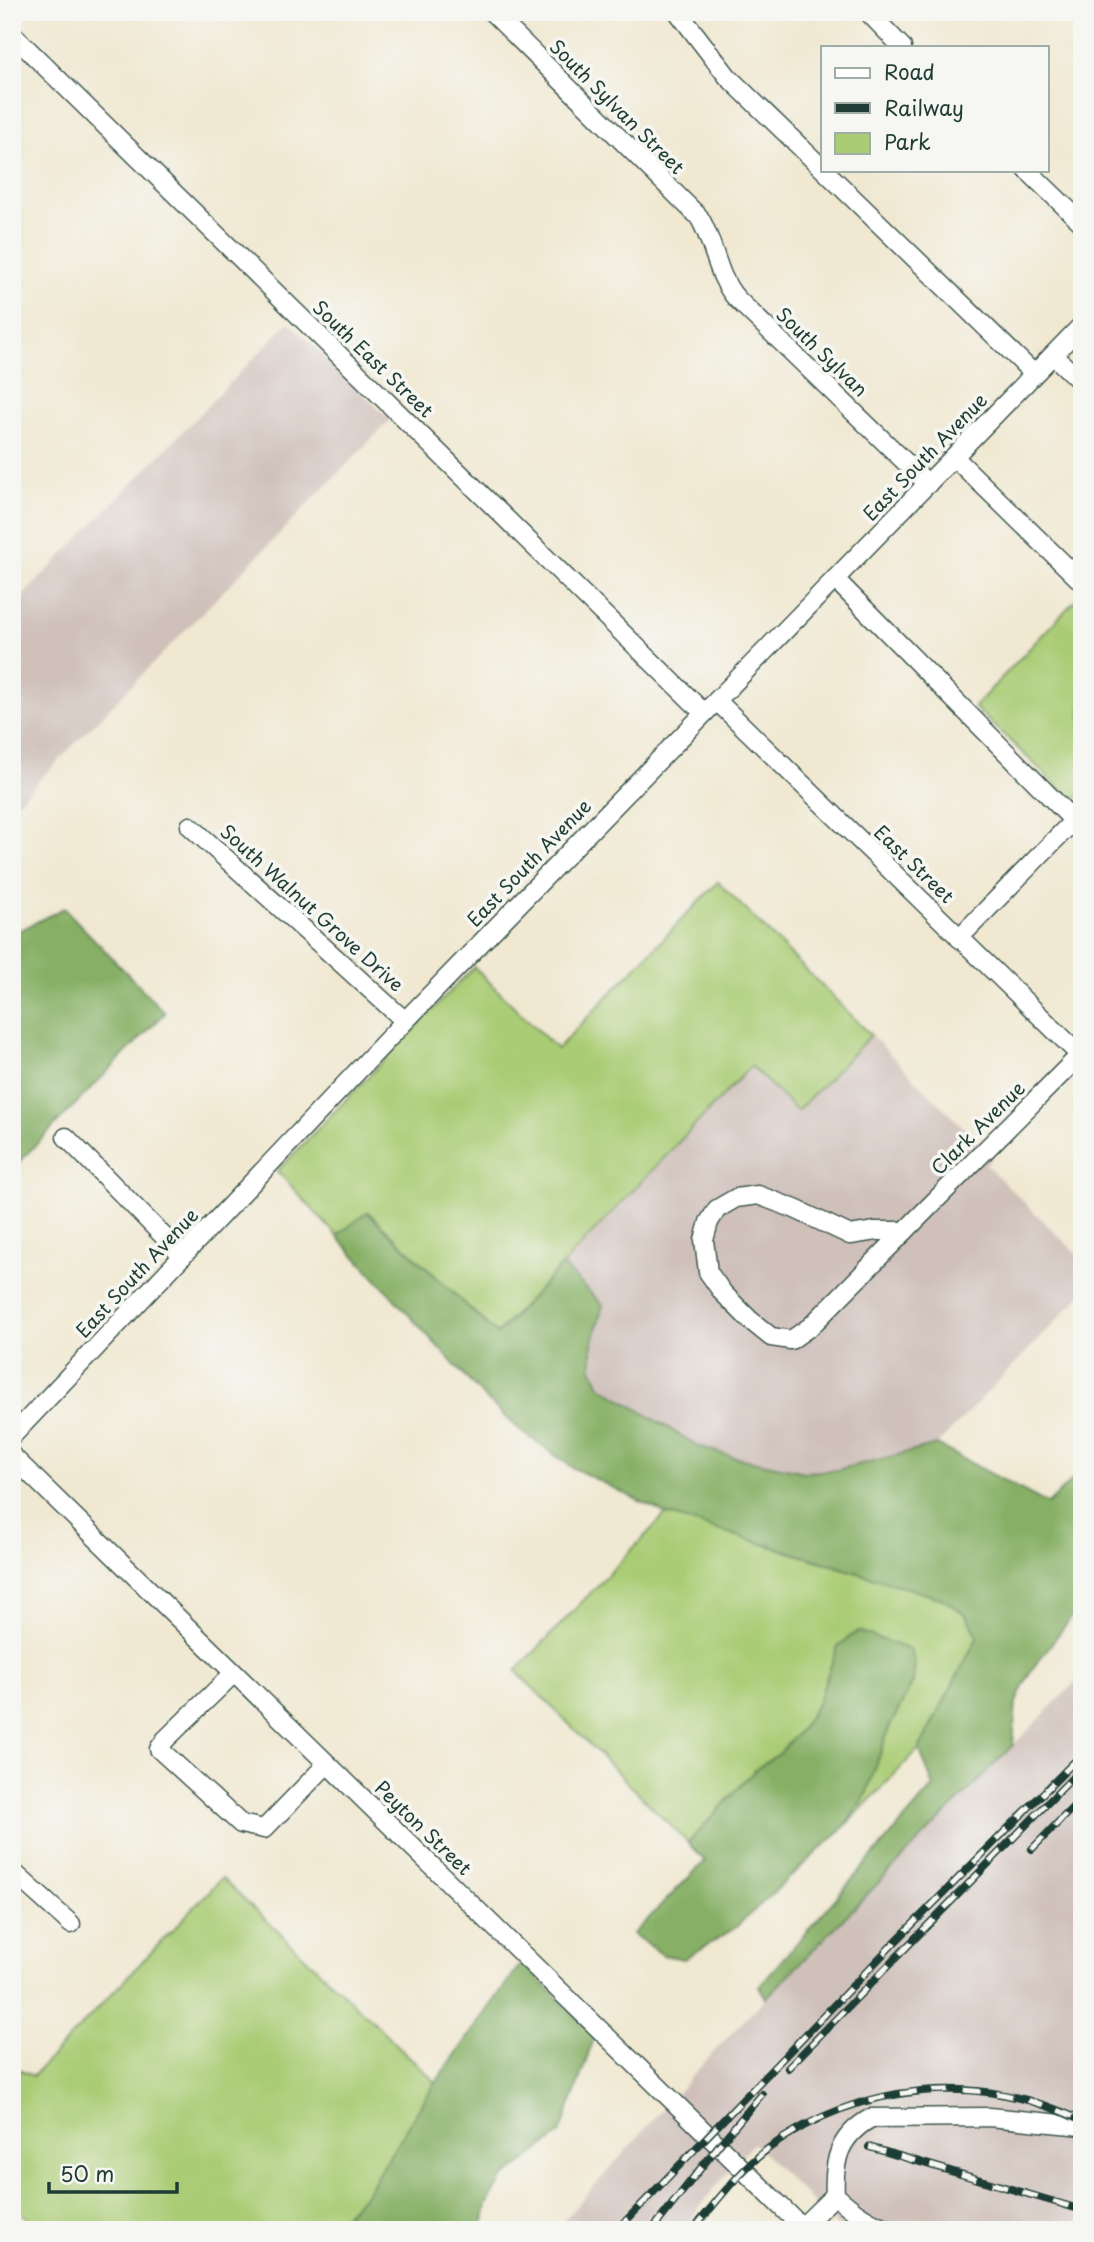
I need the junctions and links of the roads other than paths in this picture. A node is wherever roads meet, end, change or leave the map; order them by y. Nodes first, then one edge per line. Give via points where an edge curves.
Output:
1 (492, 12) edge
2 (678, 12) edge
3 (869, 12) edge
4 (12, 34) edge
5 (901, 46) edge
6 (821, 167) edge
7 (826, 172) edge
8 (1029, 172) edge
9 (1082, 223) edge
10 (709, 235) joint
11 (1082, 325) edge
12 (1053, 355) junction
13 (1034, 374) junction
14 (1082, 383) edge
15 (954, 457) junction
16 (928, 484) junction
17 (835, 579) junction
18 (1082, 582) edge
19 (711, 707) junction
20 (1079, 821) edge
21 (190, 826) dead end
22 (959, 937) junction
23 (405, 1021) junction
24 (1081, 1056) edge
25 (66, 1137) dead end
26 (905, 1231) junction
27 (183, 1256) junction
28 (12, 1436) edge
29 (12, 1457) edge
30 (234, 1673) junction
31 (327, 1763) junction
32 (12, 1871) edge
33 (71, 1924) dead end
34 (1082, 2126) edge
35 (835, 2195) junction
36 (804, 2228) edge
37 (891, 2230) edge

1 - 10 street, South Sylvan Street via 694,211
2 - 6 street via 728,77
3 - 5 street
4 - 19 street, South East Street
7 - 13 street
8 - 9 street
10 - 16 street, South Sylvan via 728,289
11 - 12 street, East South Avenue
12 - 13 street, East South Avenue
12 - 14 street
13 - 15 street, East South Avenue
15 - 16 street, East South Avenue
15 - 18 street
16 - 17 street, East South Avenue
17 - 19 street, East South Avenue
17 - 20 street
19 - 22 street, East Street
19 - 23 street, East South Avenue
20 - 22 street
21 - 23 street, South Walnut Grove Drive
22 - 24 street, East Street
23 - 27 street, East South Avenue
24 - 26 street, Clark Avenue
25 - 27 street
26 - 26 street, Clark Avenue via 811,1326 791,1340 771,1337 750,1320 708,1272 704,1240 709,1222 717,1209 736,1198 758,1195 850,1235
27 - 28 street, East South Avenue
29 - 30 street, Peyton Street
30 - 31 street, Peyton Street
30 - 31 street via 159,1749 182,1772 241,1824 264,1829
31 - 36 street, Peyton Street
32 - 33 street
34 - 35 street via 989,2117 871,2118 857,2125 840,2146
35 - 36 street
35 - 37 street via 860,2217

